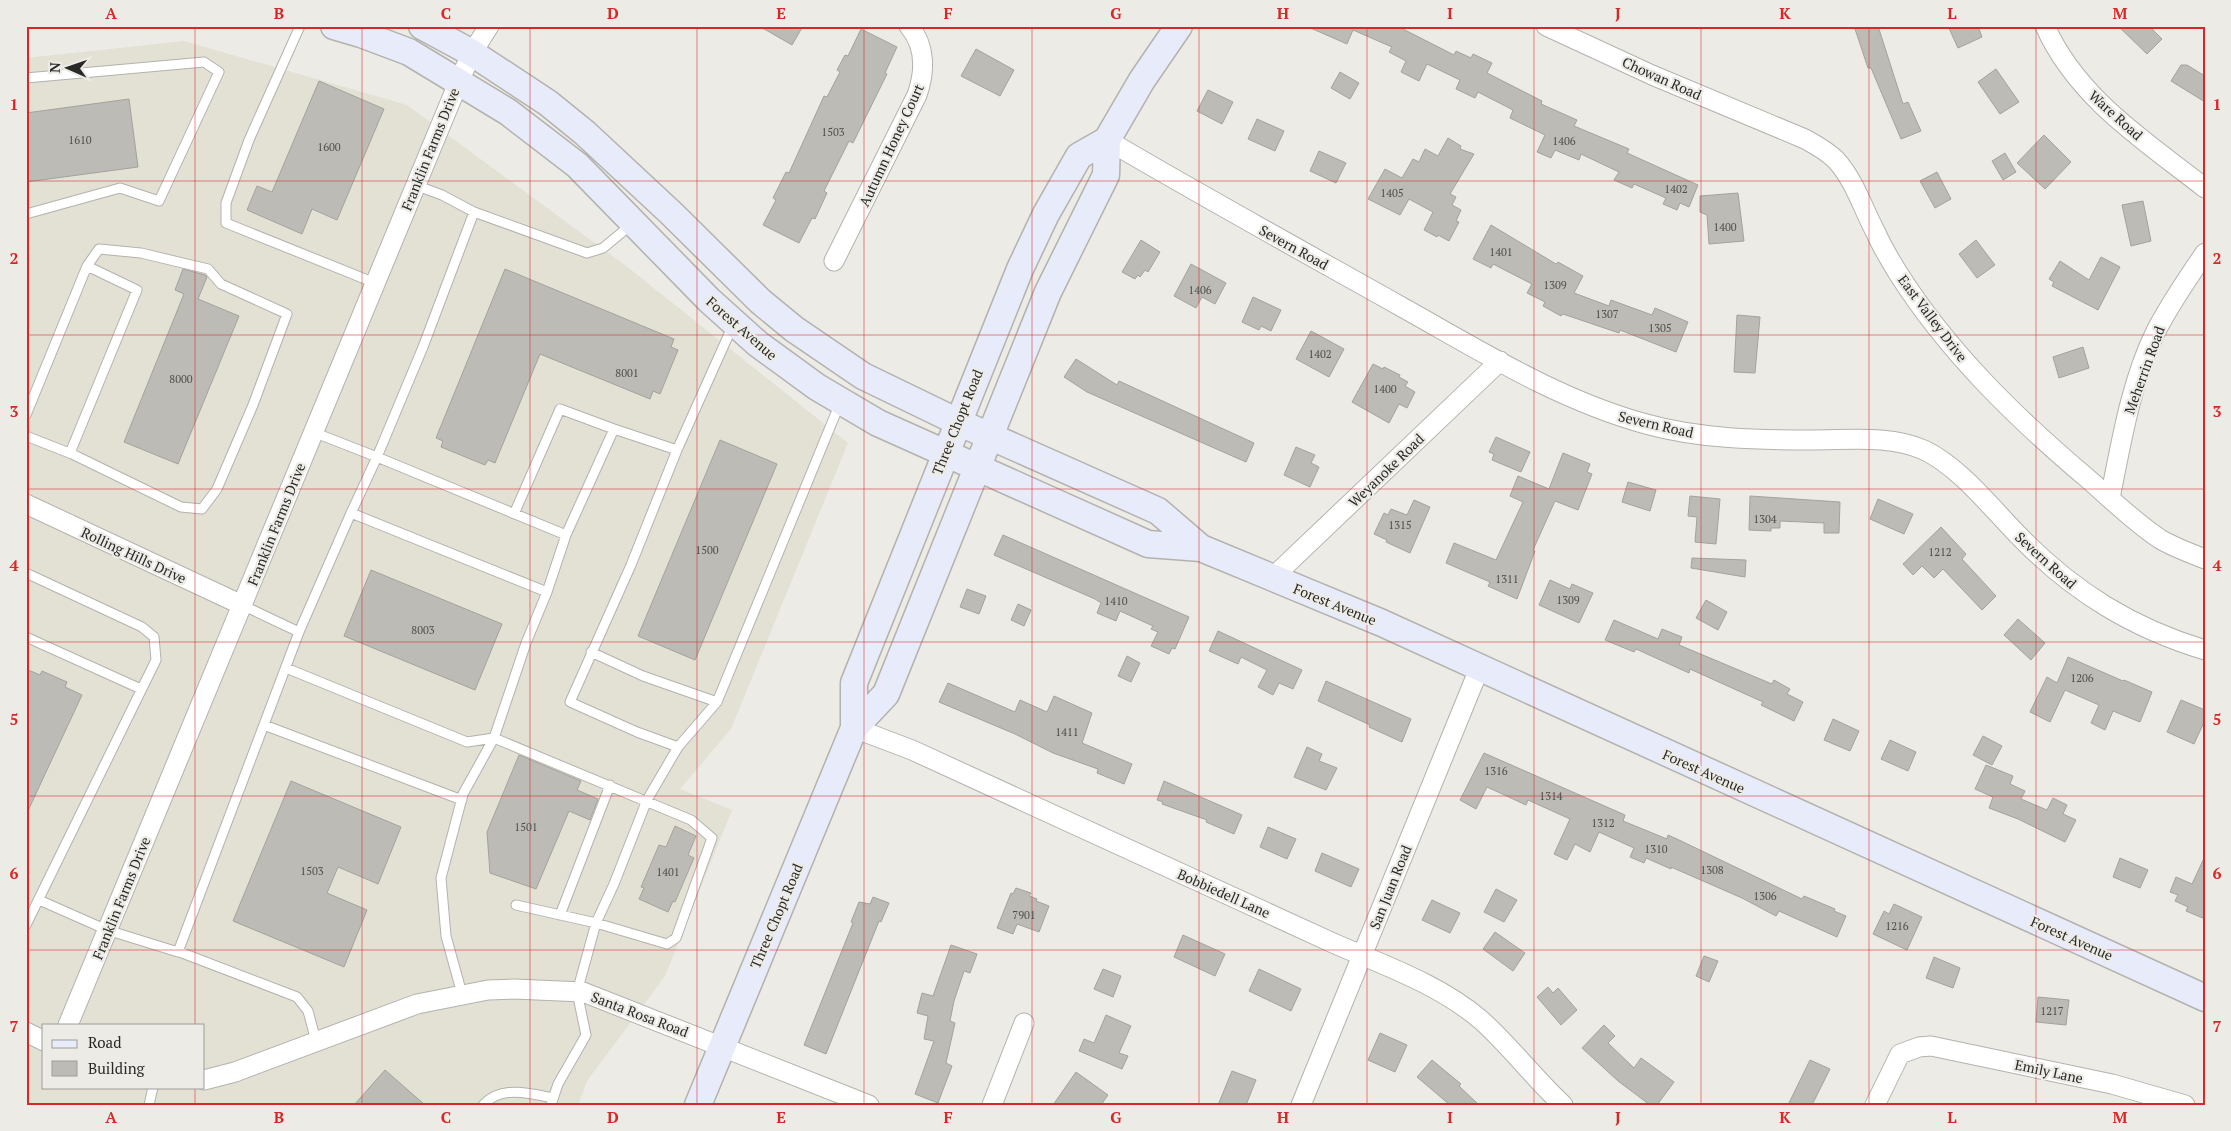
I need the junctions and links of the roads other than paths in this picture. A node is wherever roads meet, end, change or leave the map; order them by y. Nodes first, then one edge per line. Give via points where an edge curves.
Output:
1 (300, 26) edge
2 (334, 26) edge
3 (422, 26) edge
4 (489, 26) edge
5 (909, 26) edge
6 (1179, 26) edge
7 (1546, 26) edge
8 (2045, 26) edge
9 (472, 53) junction
10 (26, 78) edge
11 (459, 81) junction
12 (1778, 128) joint
13 (1107, 140) junction
14 (415, 185) junction
15 (2205, 188) edge
16 (474, 212) junction
17 (26, 214) edge
18 (634, 224) junction
19 (2205, 253) edge
20 (834, 261) dead end
21 (87, 266) junction
22 (375, 283) junction
23 (734, 323) junction
24 (1500, 361) junction
25 (841, 402) junction
26 (26, 415) edge
27 (958, 422) junction
28 (614, 429) junction
29 (313, 432) junction
30 (26, 436) edge
31 (990, 436) junction
32 (677, 450) junction
33 (945, 452) junction
34 (70, 453) junction
35 (377, 457) junction
36 (977, 466) junction
37 (2110, 498) junction
38 (26, 504) edge
39 (351, 513) junction
40 (514, 514) junction
41 (566, 535) junction
42 (1200, 548) junction
43 (2205, 559) edge
44 (26, 573) edge
45 (1271, 579) junction
46 (547, 592) junction
47 (242, 605) junction
48 (299, 632) junction
49 (26, 637) edge
50 (2205, 650) edge
51 (591, 652) junction
52 (286, 668) junction
53 (1479, 669) junction
54 (141, 689) junction
55 (717, 702) junction
56 (264, 725) junction
57 (854, 728) junction
58 (494, 738) junction
59 (678, 747) junction
60 (610, 785) junction
61 (462, 800) junction
62 (647, 800) junction
63 (38, 900) junction
64 (516, 905) dead end
65 (560, 915) junction
66 (596, 923) junction
67 (26, 925) edge
68 (108, 930) junction
69 (177, 951) junction
70 (1361, 956) junction
71 (577, 992) junction
72 (462, 994) junction
73 (2205, 998) edge
74 (1024, 1023) dead end
75 (68, 1024) edge
76 (26, 1032) edge
77 (42, 1040) edge
78 (316, 1041) junction
79 (722, 1047) junction
80 (205, 1080) edge
81 (153, 1088) edge
82 (552, 1102) edge
83 (149, 1105) edge
84 (483, 1105) edge
85 (698, 1105) edge
86 (869, 1105) edge
87 (992, 1105) edge
88 (1300, 1105) edge
89 (1563, 1105) edge
90 (1875, 1105) edge
91 (2185, 1105) edge

1 - 22 lane via 249,140 226,203 226,223
2 - 11 main road, Forest Avenue via 410,52
3 - 9 main road, Forest Avenue
4 - 9 street, Franklin Farms Drive
5 - 20 street, Autumn Honey Court via 920,44 922,83
6 - 13 main road, Three Chopt Road
7 - 12 street, Chowan Road
8 - 15 street, Ware Road via 2065,63 2089,93 2118,120
9 - 11 street, Franklin Farms Drive
9 - 27 main road, Forest Avenue via 529,89 585,134 760,301 794,329 863,376
10 - 17 lane via 204,62 219,72 159,201 120,188
11 - 14 street, Franklin Farms Drive
11 - 18 main road, Forest Avenue via 508,112 577,165
12 - 37 street, East Valley Drive via 1805,139 1835,160 1852,184 1898,272 1928,316 2011,410
13 - 24 street, Severn Road
13 - 27 main road, Three Chopt Road via 1079,156 1046,214 1020,269
13 - 31 main road, Three Chopt Road via 1106,175 1048,292
14 - 16 lane
14 - 22 street, Franklin Farms Drive
16 - 18 lane via 587,253 603,248
16 - 35 lane
18 - 23 main road, Forest Avenue
19 - 37 street, Meherrin Road via 2155,333 2134,392
21 - 26 lane
21 - 34 lane via 137,290
21 - 34 lane via 99,249 141,253 208,269 221,284 287,314 218,489 202,509 181,507
22 - 29 street, Franklin Farms Drive
23 - 25 main road, Forest Avenue via 788,367
23 - 32 lane
24 - 45 street, Weyanoke Road
24 - 50 street, Severn Road via 1618,416 1686,433 1733,438 1890,442 1926,451 1976,491 2072,585 2130,621
25 - 33 main road, Forest Avenue via 878,423
25 - 55 lane
27 - 31 main road, Forest Avenue
27 - 33 main road, Three Chopt Road
28 - 32 lane
28 - 40 lane via 560,409
28 - 41 lane
29 - 35 lane
29 - 47 street, Franklin Farms Drive
30 - 34 lane
31 - 36 main road, Three Chopt Road
31 - 42 main road, Forest Avenue via 1158,512
32 - 51 lane
33 - 36 main road, Forest Avenue
33 - 57 main road, Three Chopt Road via 854,683
35 - 39 lane
35 - 40 lane
36 - 42 main road, Forest Avenue via 1148,544
36 - 57 main road, Three Chopt Road via 886,694
37 - 43 street, East Valley Drive via 2160,539
38 - 47 street, Rolling Hills Drive
39 - 46 lane
39 - 48 lane
40 - 41 lane
41 - 46 lane
42 - 45 main road, Forest Avenue
44 - 54 lane via 142,626 154,637 156,660
45 - 53 main road, Forest Avenue via 1382,623
46 - 58 lane
47 - 48 lane
47 - 68 street, Franklin Farms Drive
48 - 52 lane
49 - 54 lane
51 - 55 lane via 644,676
51 - 59 lane via 570,702
52 - 56 lane
52 - 58 lane via 467,742
53 - 70 street, San Juan Road
53 - 73 main road, Forest Avenue
54 - 63 lane
55 - 59 lane
56 - 61 lane
56 - 69 lane
57 - 70 street, Bobbiedell Lane via 912,750
57 - 79 main road, Three Chopt Road
58 - 60 lane
58 - 61 lane
59 - 62 lane
60 - 62 lane
60 - 65 lane
61 - 72 lane via 441,878 446,936
62 - 66 lane
62 - 66 lane via 691,820 712,838 676,938 667,944
63 - 67 lane
63 - 68 lane
64 - 65 lane
65 - 66 lane
66 - 71 lane
68 - 69 lane
68 - 75 street, Franklin Farms Drive
69 - 78 lane via 297,997 308,1011
70 - 88 street, San Juan Road
70 - 89 street, Bobbiedell Lane via 1440,993 1480,1020
71 - 72 street, Santa Rosa Road via 514,989
71 - 79 street, Santa Rosa Road via 651,1017
71 - 82 lane via 586,1035 558,1084
72 - 78 street, Santa Rosa Road via 417,1004
74 - 87 street
76 - 77 street
78 - 80 street, Santa Rosa Road via 235,1072
79 - 85 main road, Three Chopt Road
79 - 86 street, Santa Rosa Road
81 - 83 lane
82 - 84 lane via 521,1091 490,1097
90 - 91 street, Emily Lane via 1900,1054 1931,1046 2112,1084

